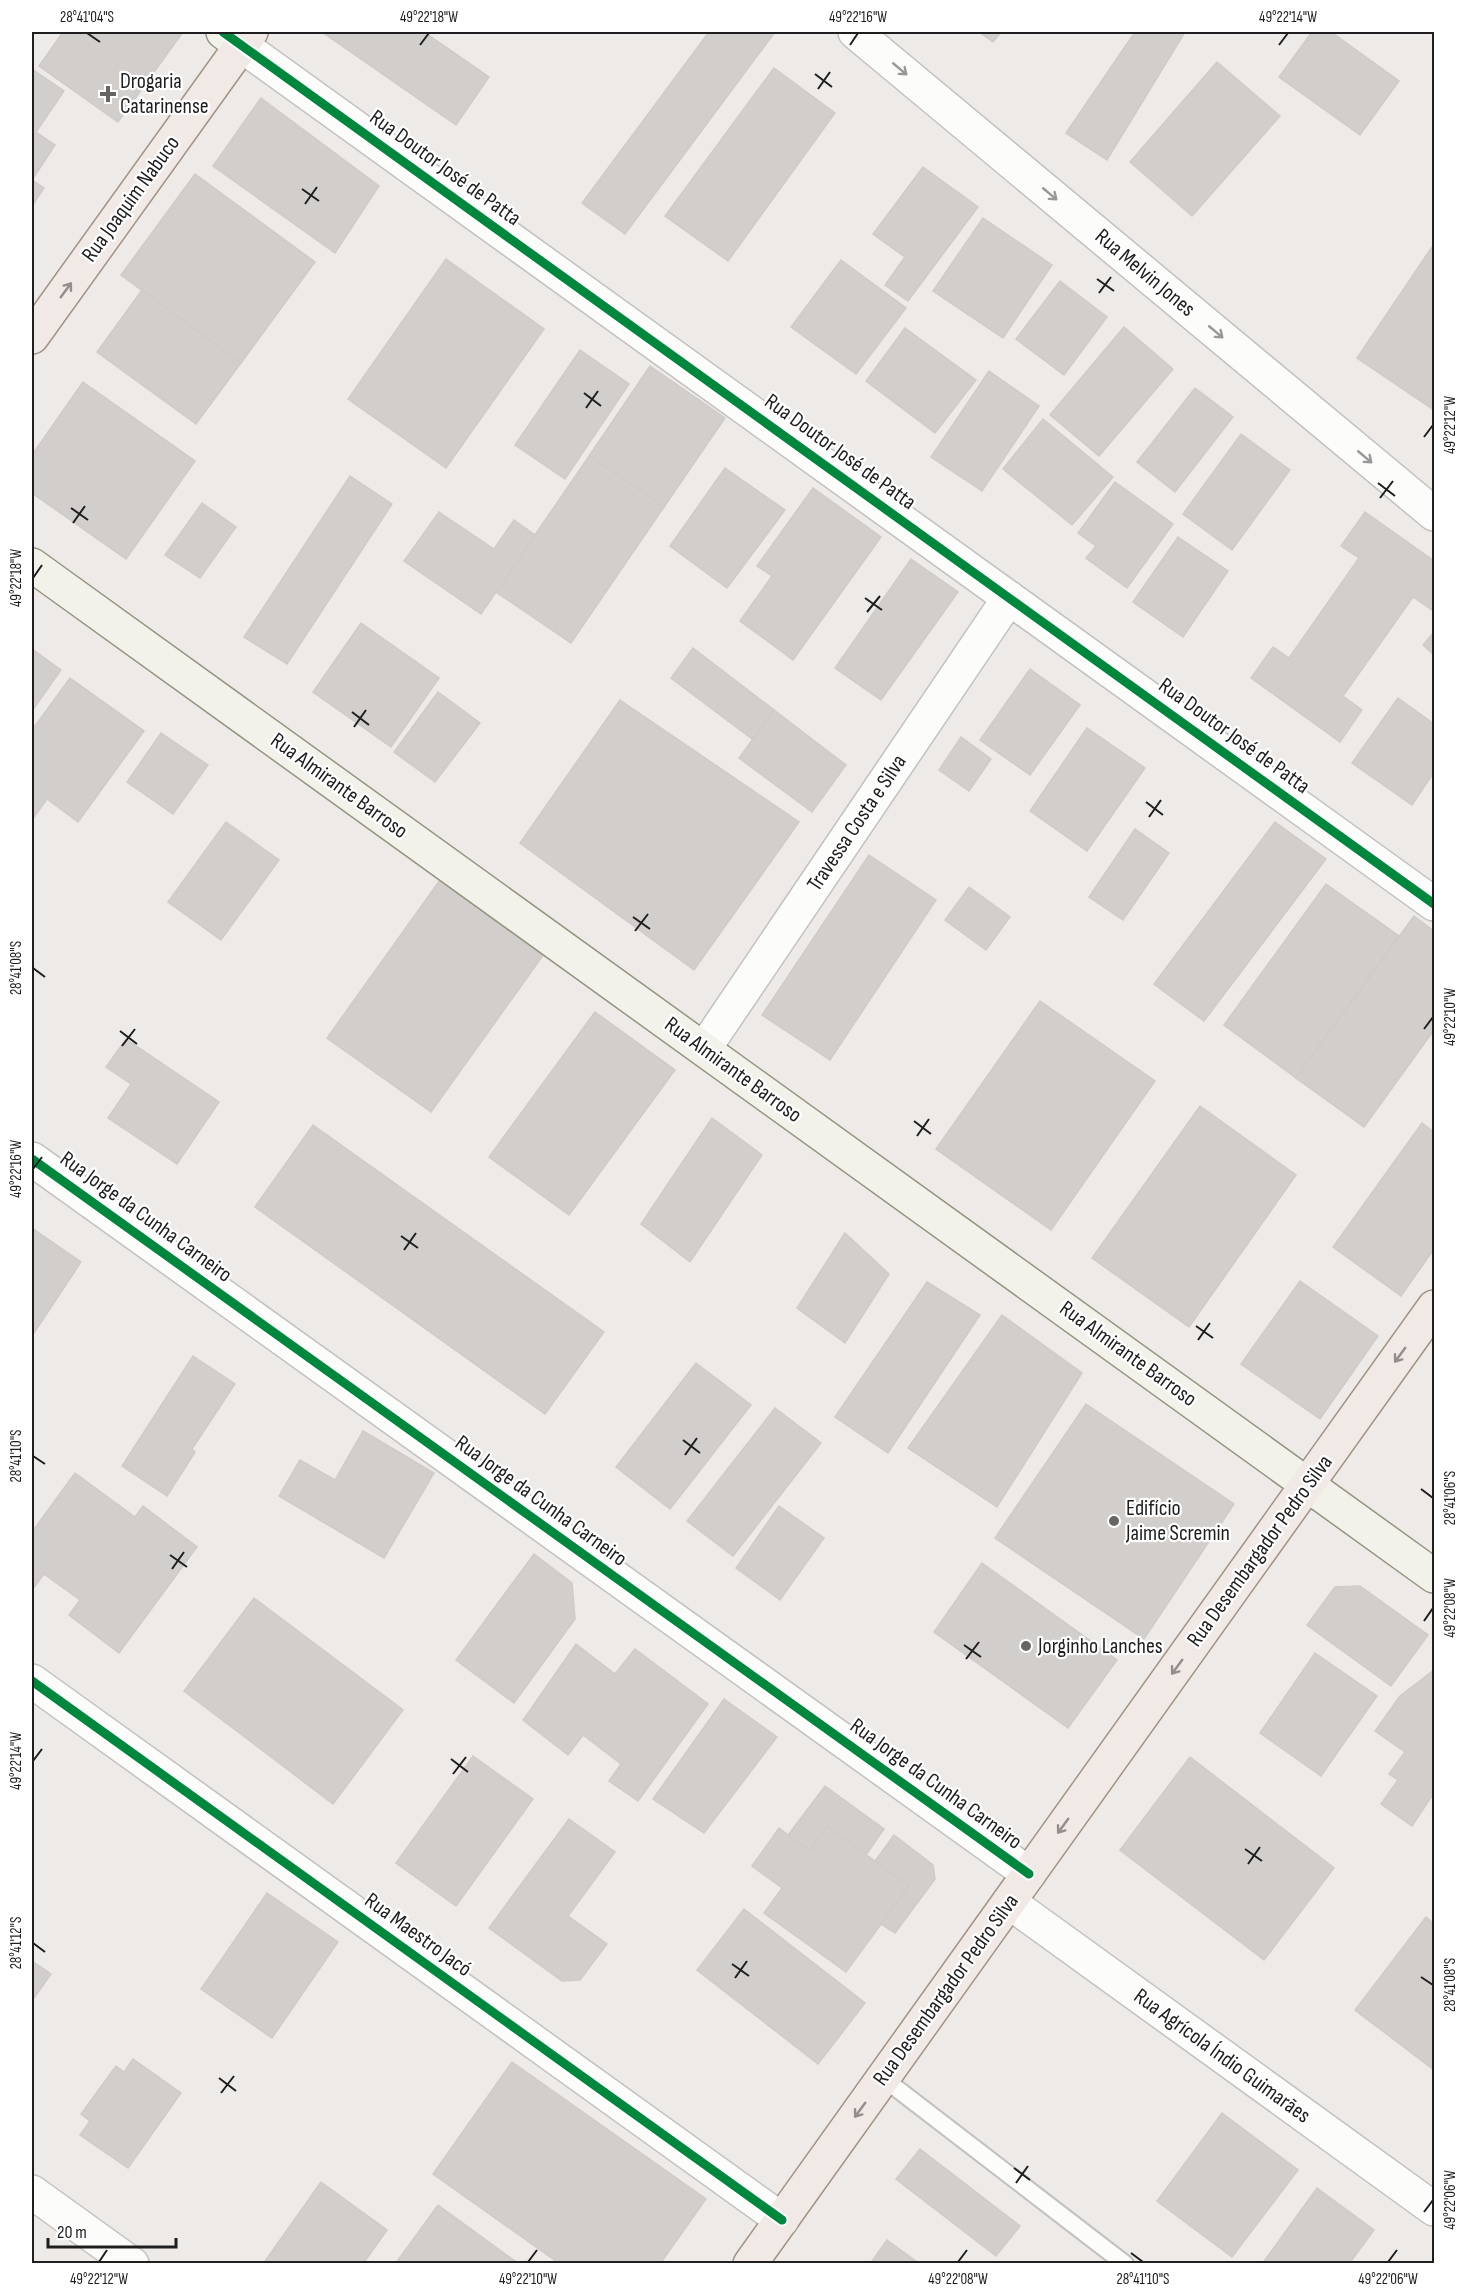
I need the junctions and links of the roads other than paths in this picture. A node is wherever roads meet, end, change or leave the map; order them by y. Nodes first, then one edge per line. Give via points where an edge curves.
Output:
1 (861, 33) edge
2 (239, 36) edge
3 (32, 338) edge
4 (1434, 514) edge
5 (32, 565) edge
6 (1009, 598) junction
7 (1434, 904) edge
8 (704, 1049) junction
9 (32, 1159) edge
10 (1434, 1307) edge
11 (1308, 1484) junction
12 (1434, 1576) edge
13 (32, 1681) edge
14 (1029, 1874) junction
15 (1009, 1902) junction
16 (883, 2078) junction
17 (32, 2192) edge
18 (1434, 2209) edge
19 (782, 2220) junction
20 (132, 2264) edge
21 (750, 2264) edge
22 (1125, 2264) edge

1 -> 4 street, Rua Melvin Jones
3 -> 2 main road, Rua Joaquim Nabuco
2 - 6 street, Rua Doutor José de Patta
5 - 8 main road, Rua Almirante Barroso
6 - 7 street, Rua Doutor José de Patta
6 - 8 street, Travessa Costa e Silva
8 - 11 main road, Rua Almirante Barroso
9 - 14 street, Rua Jorge da Cunha Carneiro
10 -> 11 main road, Rua Desembargador Pedro Silva
11 - 12 main road, Rua Almirante Barroso
11 -> 14 main road, Rua Desembargador Pedro Silva
13 - 19 street, Rua Maestro Jacó
14 - 15 main road, Rua Desembargador Pedro Silva
15 - 16 main road, Rua Desembargador Pedro Silva
15 - 18 street, Rua Agrícola Índio Guimarães
16 -> 19 main road, Rua Desembargador Pedro Silva
16 - 22 lane
17 - 20 street
19 - 21 main road, Rua Desembargador Pedro Silva

